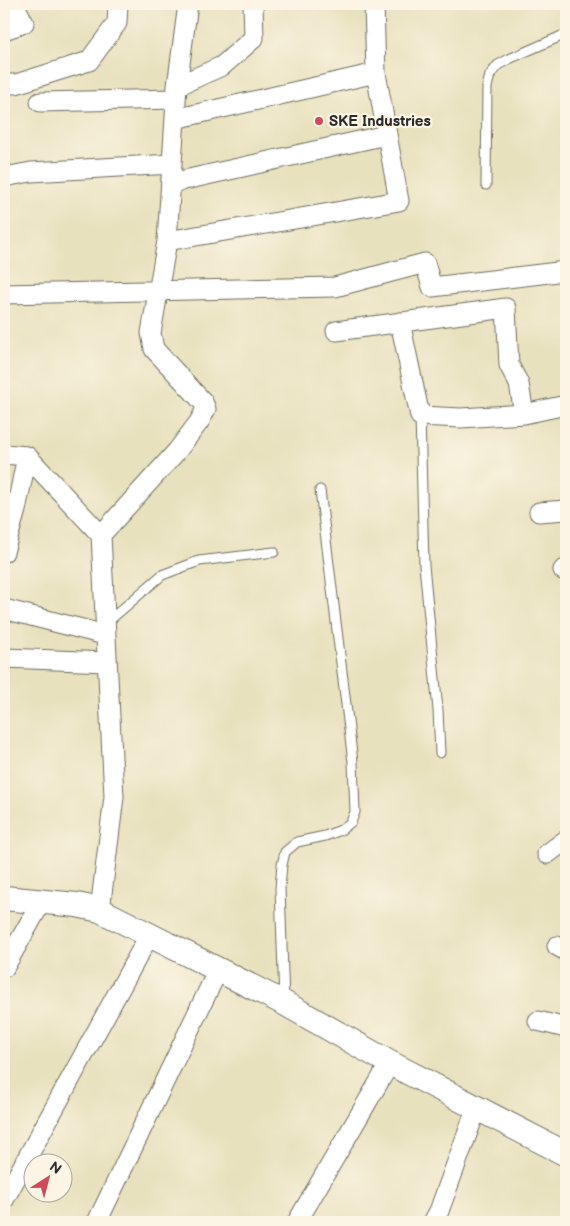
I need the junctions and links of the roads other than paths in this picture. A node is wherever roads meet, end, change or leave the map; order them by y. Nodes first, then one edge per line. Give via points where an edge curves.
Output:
1 (14, 4) edge
2 (118, 4) edge
3 (188, 4) edge
4 (253, 4) edge
5 (374, 4) edge
6 (4, 30) edge
7 (566, 34) edge
8 (376, 73) junction
9 (4, 84) edge
10 (177, 93) junction
11 (40, 102) dead end
12 (175, 119) junction
13 (386, 135) junction
14 (172, 164) junction
15 (4, 177) edge
16 (171, 183) junction
17 (486, 185) dead end
18 (167, 241) junction
19 (566, 271) edge
20 (159, 290) junction
21 (4, 294) edge
22 (400, 322) junction
23 (336, 330) dead end
24 (566, 405) edge
25 (524, 414) junction
26 (420, 416) junction
27 (4, 454) edge
28 (27, 456) junction
29 (320, 490) dead end
30 (566, 510) edge
31 (539, 512) dead end
32 (101, 535) junction
33 (4, 552) edge
34 (274, 552) dead end
35 (4, 609) edge
36 (105, 630) junction
37 (4, 658) edge
38 (107, 662) junction
39 (440, 753) dead end
40 (566, 840) edge
41 (547, 854) dead end
42 (4, 898) edge
43 (42, 901) junction
44 (100, 910) junction
45 (150, 934) junction
46 (4, 968) edge
47 (218, 970) junction
48 (284, 1003) junction
49 (538, 1021) dead end
50 (566, 1028) edge
51 (390, 1064) junction
52 (477, 1107) junction
53 (566, 1154) edge
54 (4, 1200) edge
55 (97, 1222) edge
56 (297, 1222) edge
57 (433, 1222) edge

1 - 6 street via 24,23
2 - 9 street via 117,22 89,61 16,84
3 - 10 street
4 - 10 street via 254,38 222,66
5 - 8 street
7 - 17 lane via 509,58 490,75 487,87
8 - 12 street
8 - 13 street
10 - 11 street
10 - 12 street
12 - 14 street
13 - 16 street
13 - 18 street via 399,201
14 - 15 street via 31,172
14 - 16 street
16 - 18 street
18 - 20 street
19 - 20 street via 432,287 425,263 335,287
20 - 21 street
20 - 32 street via 151,333 154,349 206,409 177,451
22 - 23 street
22 - 25 street via 506,308 509,365 519,384
22 - 26 street
24 - 25 street
25 - 26 street via 461,418
26 - 39 lane via 424,565
27 - 28 street
28 - 32 street
28 - 33 street
29 - 48 lane via 353,762 355,812 351,822 341,830 297,842 285,852 280,888
30 - 31 street
32 - 36 street
34 - 36 lane via 199,561 162,575
35 - 36 street
36 - 38 street
37 - 38 street
38 - 44 street via 114,797
40 - 41 street
42 - 43 street
43 - 44 street
43 - 46 street
44 - 45 street
45 - 47 street
45 - 54 street
47 - 48 street
47 - 55 street
48 - 51 street
49 - 50 street
51 - 52 street
51 - 56 street
52 - 53 street
52 - 57 street

